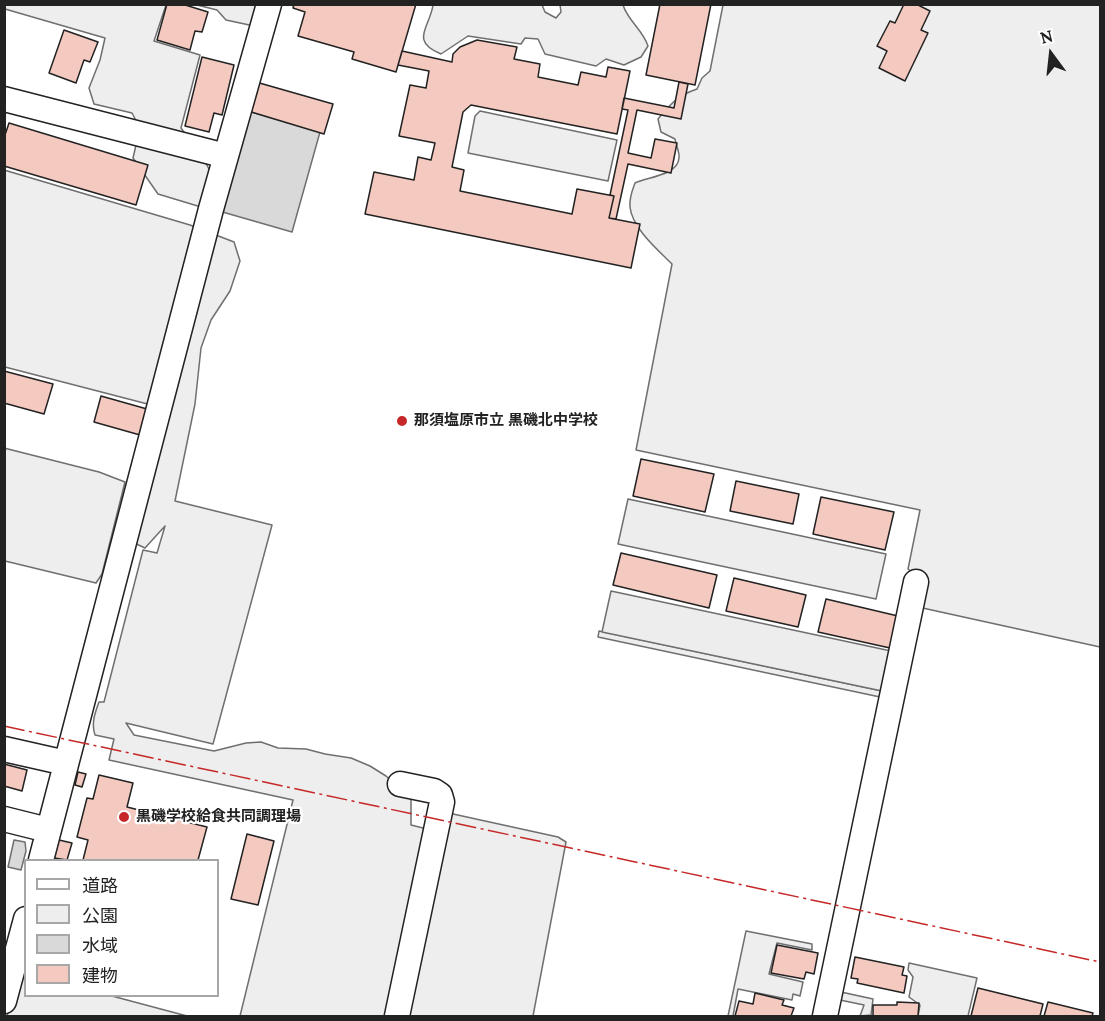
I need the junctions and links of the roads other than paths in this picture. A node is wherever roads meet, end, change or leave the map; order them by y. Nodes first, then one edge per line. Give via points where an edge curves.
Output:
1 (269, 4) edge
2 (4, 99) edge
3 (226, 156) junction
4 (916, 582) dead end
5 (4, 750) edge
6 (66, 764) junction
7 (400, 784) dead end
8 (4, 819) edge
9 (48, 830) junction
10 (41, 859) edge
11 (24, 926) edge
12 (4, 1000) edge
13 (397, 1017) edge
14 (825, 1017) edge

1 - 3 street
2 - 3 street
3 - 6 street
4 - 14 street
5 - 6 street
6 - 9 street
7 - 13 street via 434,791 442,802
8 - 9 street
9 - 10 street
11 - 12 street

